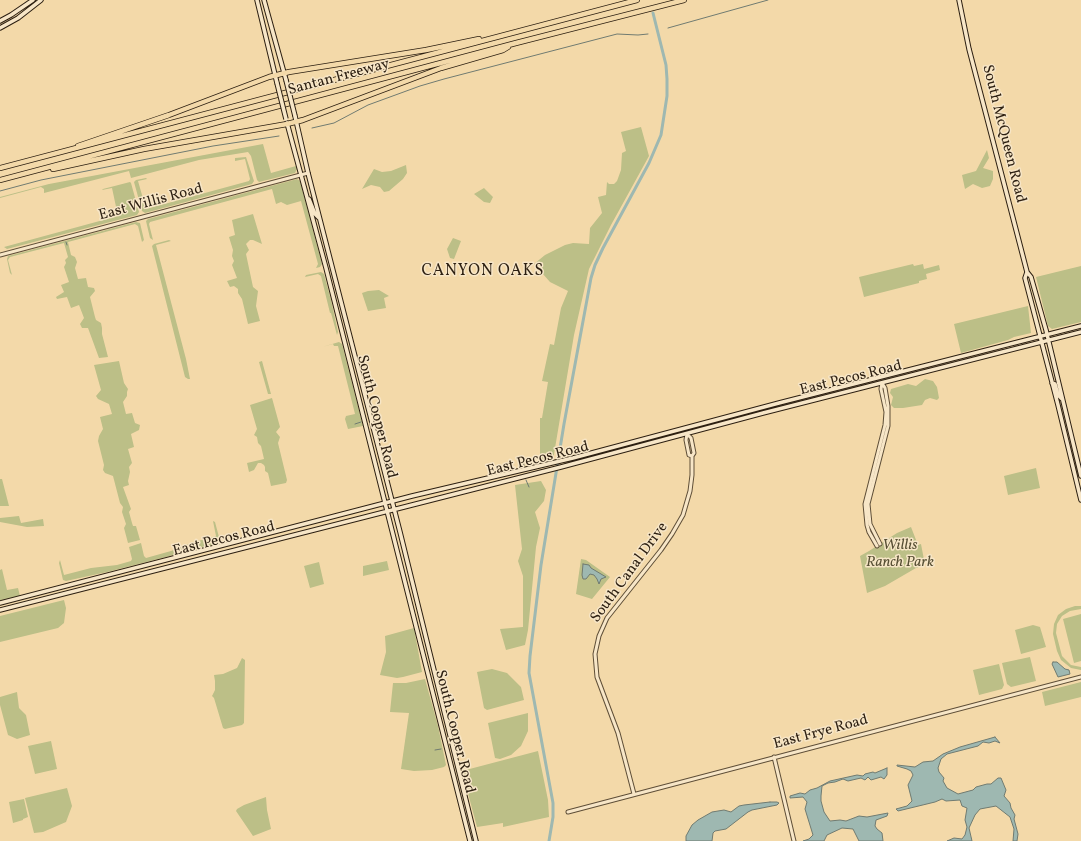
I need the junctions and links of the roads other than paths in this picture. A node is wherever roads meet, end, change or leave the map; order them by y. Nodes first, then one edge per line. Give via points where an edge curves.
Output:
1 (32, 0) edge
2 (41, 0) edge
3 (256, 0) edge
4 (264, 0) edge
5 (637, 0) edge
6 (684, 0) edge
7 (689, 0) edge
8 (958, 0) edge
9 (659, 7) junction
10 (0, 21) edge
11 (0, 28) edge
12 (523, 31) junction
13 (516, 43) junction
14 (284, 74) junction
15 (275, 76) junction
16 (286, 121) junction
17 (297, 121) junction
18 (66, 152) junction
19 (0, 168) edge
20 (35, 170) junction
21 (308, 173) junction
22 (301, 175) junction
23 (0, 180) edge
24 (307, 195) junction
25 (320, 218) junction
26 (0, 255) edge
27 (1027, 272) junction
28 (1081, 326) edge
29 (1081, 332) edge
30 (1048, 334) junction
31 (1040, 336) junction
32 (1049, 341) junction
33 (1042, 343) junction
34 (964, 356) junction
35 (966, 362) junction
36 (880, 377) junction
37 (882, 383) junction
38 (1052, 383) junction
39 (836, 389) junction
40 (837, 395) junction
41 (1063, 401) junction
42 (779, 403) junction
43 (781, 409) junction
44 (686, 429) junction
45 (687, 434) junction
46 (1081, 476) edge
47 (1081, 500) edge
48 (392, 501) junction
49 (385, 503) junction
50 (394, 509) junction
51 (387, 511) junction
52 (878, 545) dead end
53 (0, 603) edge
54 (0, 610) edge
55 (1081, 677) edge
56 (774, 757) junction
57 (457, 767) junction
58 (451, 769) junction
59 (634, 794) junction
60 (568, 812) dead end
61 (473, 832) junction
62 (468, 833) junction
63 (470, 841) edge
64 (476, 841) edge
65 (794, 841) edge

1 - 10 main road
2 - 11 main road
3 - 15 main road, South Cooper Road
4 - 14 main road, South Cooper Road
5 - 12 highway, Santan Freeway
6 - 9 highway, Santan Freeway
7 - 9 highway
8 - 27 main road, South McQueen Road
9 - 13 highway, Santan Freeway
12 - 14 highway
12 - 18 highway, Santan Freeway
13 - 17 highway via 503,50 434,71
13 - 20 highway, Santan Freeway
14 - 15 highway
14 - 17 main road, South Cooper Road, bridge
15 - 16 main road, South Cooper Road, bridge
15 - 18 highway via 79,145
16 - 17 highway
16 - 20 highway via 49,170
16 - 22 main road, South Cooper Road
17 - 21 main road, South Cooper Road
18 - 19 highway, Santan Freeway
20 - 23 highway, Santan Freeway
21 - 22 street, East Willis Road
21 - 25 main road, South Cooper Road
22 - 24 main road, South Cooper Road
22 - 26 street, East Willis Road
24 - 25 main road via 316,216
24 - 49 main road, South Cooper Road
25 - 48 main road, South Cooper Road
27 - 30 main road, South McQueen Road via 1031,277
27 - 31 main road, South McQueen Road via 1025,278
28 - 30 main road, East Pecos Road
29 - 32 main road, East Pecos Road
30 - 31 main road, East Pecos Road
30 - 32 main road, South McQueen Road
31 - 33 main road, South McQueen Road
31 - 34 main road, East Pecos Road
32 - 33 main road, East Pecos Road
32 - 41 main road, South McQueen Road
33 - 35 main road, East Pecos Road
33 - 38 main road, South McQueen Road
34 - 35 main road
34 - 36 main road, East Pecos Road
35 - 37 main road, East Pecos Road
36 - 37 main road
36 - 39 main road, East Pecos Road
37 - 40 main road, East Pecos Road
37 - 52 street via 889,417 868,504 870,524
38 - 41 main road via 1055,384
38 - 47 main road, South McQueen Road
39 - 40 main road
39 - 42 main road, East Pecos Road
40 - 43 main road, East Pecos Road
41 - 46 main road, South McQueen Road
42 - 43 main road
42 - 44 main road, East Pecos Road
43 - 45 main road, East Pecos Road
44 - 45 main road
44 - 48 main road, East Pecos Road
45 - 50 main road, East Pecos Road
45 - 59 street, South Canal Drive via 689,455 692,456 692,475 690,491 680,521 661,550 607,618 596,645 597,677 618,733
48 - 49 main road, East Pecos Road
48 - 50 main road, South Cooper Road
49 - 51 main road, South Cooper Road
49 - 53 main road, East Pecos Road
50 - 51 main road, East Pecos Road
50 - 57 main road, South Cooper Road
51 - 54 main road, East Pecos Road
51 - 58 main road, South Cooper Road
55 - 56 street, East Frye Road
56 - 59 street, East Frye Road
56 - 65 street
57 - 58 main road
57 - 61 main road, South Cooper Road
58 - 62 main road, South Cooper Road
59 - 60 street, East Frye Road
61 - 62 main road
61 - 64 main road, South Cooper Road
62 - 63 main road, South Cooper Road

